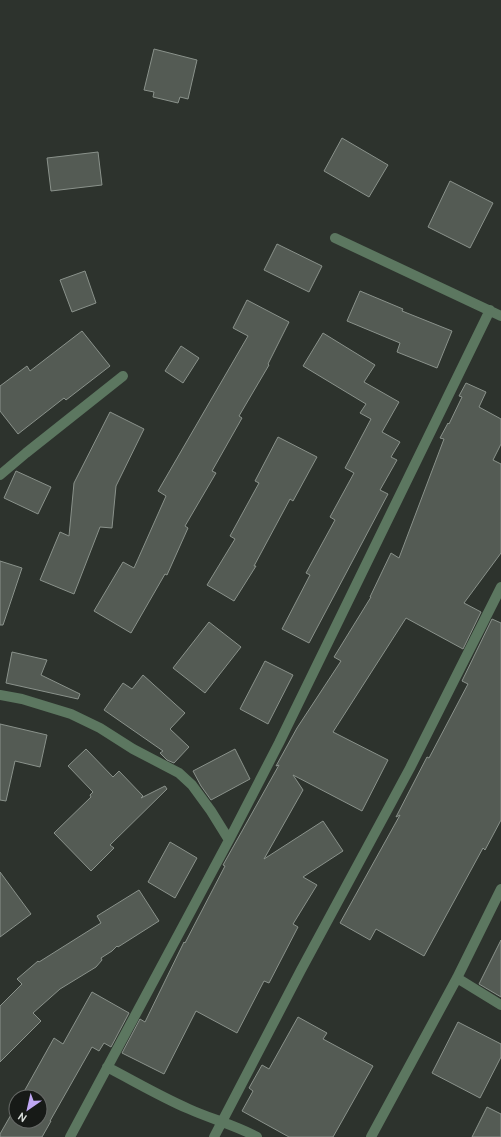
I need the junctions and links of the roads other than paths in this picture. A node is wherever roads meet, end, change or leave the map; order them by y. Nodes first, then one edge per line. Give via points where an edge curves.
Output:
1 (336, 238) dead end
2 (490, 310) junction
3 (501, 316) edge
4 (123, 376) dead end
5 (0, 475) edge
6 (501, 588) edge
7 (0, 695) edge
8 (228, 840) junction
9 (501, 889) edge
10 (457, 978) junction
11 (501, 1005) edge
12 (107, 1067) junction
13 (222, 1122) junction
14 (70, 1137) edge
15 (214, 1137) edge
16 (257, 1137) edge
17 (371, 1137) edge

1 - 2 street
2 - 3 street
2 - 8 street via 279,743
4 - 5 street
6 - 13 street via 410,768
7 - 8 street via 71,714 180,773 192,785
8 - 12 street
9 - 10 street
10 - 11 street
10 - 17 street
12 - 13 street via 188,1109
12 - 14 street
13 - 15 street
13 - 16 street

